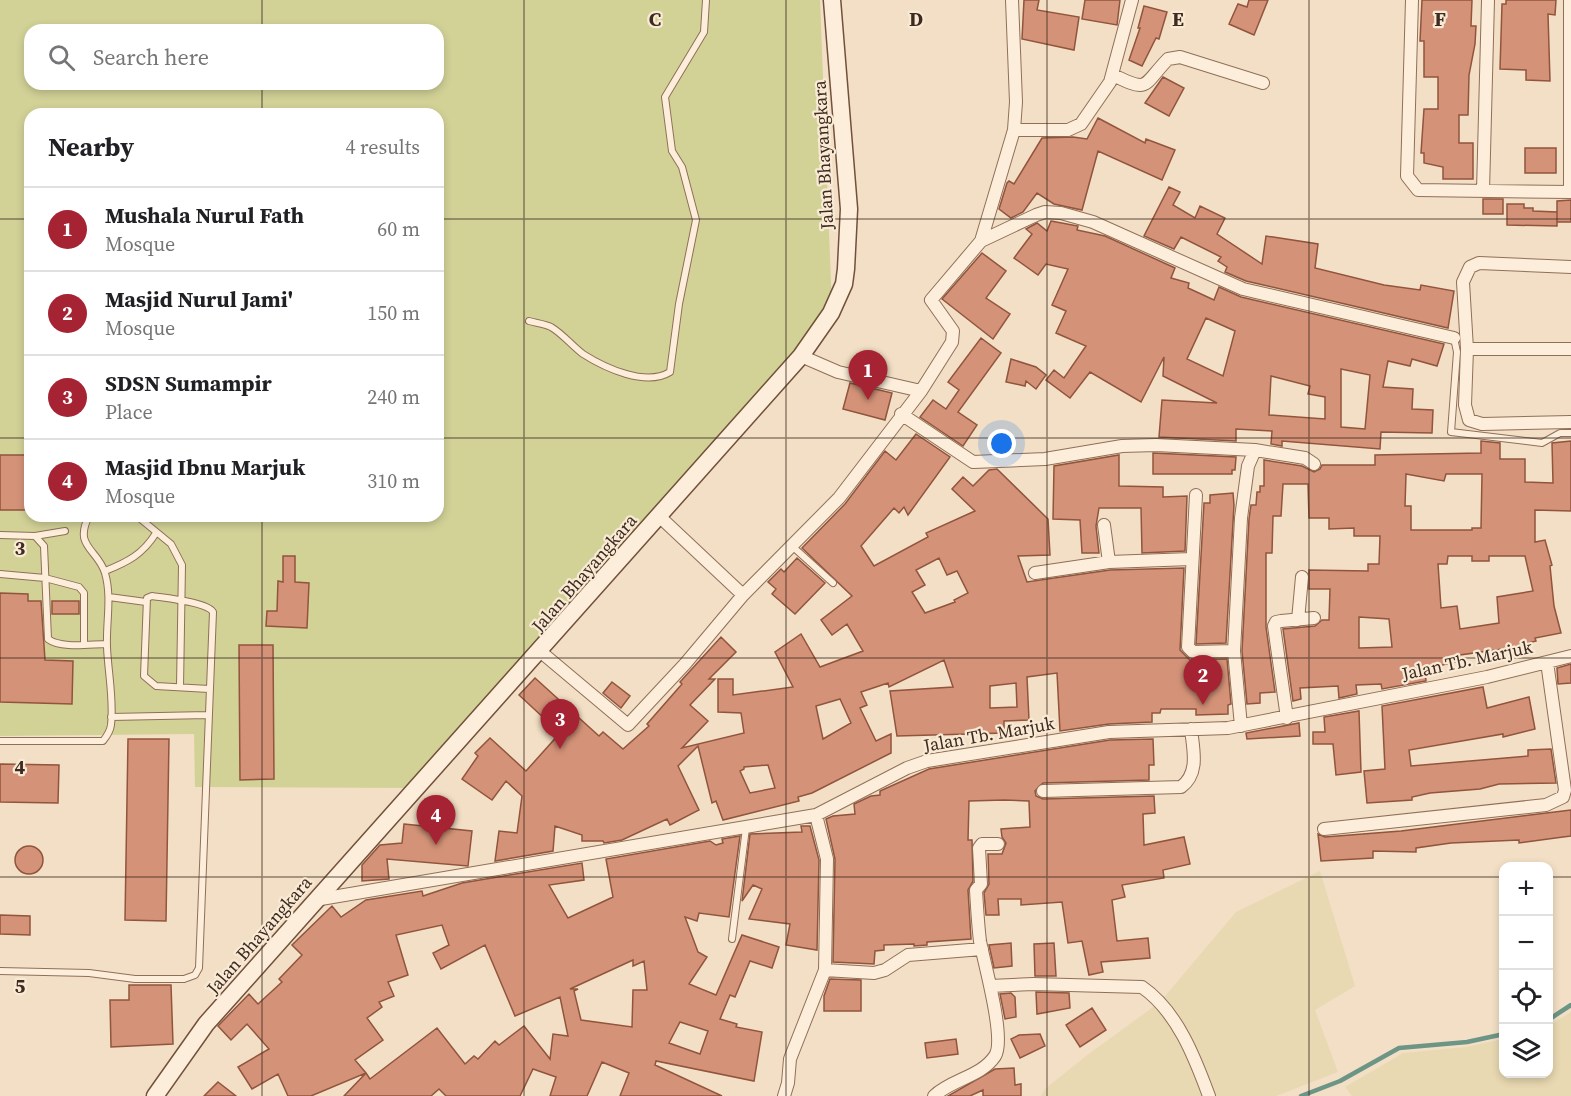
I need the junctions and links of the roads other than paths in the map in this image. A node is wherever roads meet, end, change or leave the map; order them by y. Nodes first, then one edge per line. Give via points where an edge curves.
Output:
1 (706, 0) edge
2 (1012, 0) edge
3 (1132, 0) edge
4 (1412, 0) edge
5 (1488, 0) edge
6 (1570, 0) edge
7 (834, 1) edge
8 (1113, 75) junction
9 (1263, 83) dead end
10 (1014, 130) junction
11 (1483, 191) junction
12 (1570, 192) edge
13 (981, 241) junction
14 (1571, 267) edge
15 (529, 321) dead end
16 (1454, 338) joint
17 (1467, 349) junction
18 (1571, 349) edge
19 (801, 356) junction
20 (921, 391) junction
21 (901, 414) junction
22 (1571, 422) edge
23 (1571, 433) edge
24 (1256, 450) junction
25 (1314, 464) dead end
26 (1196, 495) dead end
27 (660, 517) junction
28 (86, 522) edge
29 (143, 522) edge
30 (1104, 525) dead end
31 (65, 531) dead end
32 (156, 533) junction
33 (0, 535) edge
34 (35, 536) junction
35 (792, 546) junction
36 (1191, 559) junction
37 (1109, 562) junction
38 (105, 571) junction
39 (1035, 573) dead end
40 (0, 574) edge
41 (1302, 577) dead end
42 (45, 578) junction
43 (833, 583) dead end
44 (743, 595) junction
45 (109, 597) junction
46 (182, 600) junction
47 (146, 602) junction
48 (1314, 618) dead end
49 (1298, 620) junction
50 (84, 644) junction
51 (107, 644) junction
52 (1234, 651) junction
53 (541, 652) junction
54 (1571, 656) edge
55 (1547, 662) junction
56 (180, 687) junction
57 (209, 688) junction
58 (208, 714) junction
59 (111, 717) junction
60 (1287, 718) junction
61 (1241, 726) junction
62 (1191, 729) junction
63 (0, 741) edge
64 (1566, 756) edge
65 (1043, 791) dead end
66 (816, 815) junction
67 (746, 828) junction
68 (1324, 829) dead end
69 (998, 844) dead end
70 (315, 900) junction
71 (732, 939) dead end
72 (982, 949) junction
73 (825, 970) junction
74 (0, 971) edge
75 (990, 986) junction
76 (155, 1096) edge
77 (784, 1096) edge
78 (933, 1096) edge
79 (1209, 1096) edge

1 - 15 lane via 704,32 669,90 666,104 672,151 682,167 696,220 670,372 664,376 623,373 584,354 551,327
2 - 10 street
3 - 8 street
4 - 11 street via 1407,176 1418,190
5 - 11 street
6 - 12 street
7 - 19 street, Jalan Bhayangkara via 849,208 846,269 844,285 831,313
8 - 9 street via 1137,87 1146,84 1168,59 1180,57
8 - 10 street via 1077,127
10 - 13 street
11 - 12 street
13 - 16 street via 1036,215 1061,213 1093,222 1243,289
13 - 20 street via 932,297 931,304 954,337
14 - 17 street via 1479,263 1470,267 1463,282
16 - 23 lane via 1457,352 1451,432 1542,442 1560,433
17 - 18 street
17 - 22 street via 1465,405 1469,420
19 - 20 street via 838,372
19 - 27 street, Jalan Bhayangkara
20 - 21 street
21 - 24 street via 973,462 1045,459 1133,446
21 - 35 street via 839,498
24 - 25 street via 1305,458
24 - 52 street via 1248,466 1241,519
26 - 36 street
27 - 44 street
27 - 53 street, Jalan Bhayangkara
28 - 38 lane via 84,542
29 - 32 lane
30 - 37 street
31 - 34 lane
32 - 38 lane via 146,550
32 - 46 lane via 176,551 182,565
33 - 34 lane
34 - 42 lane via 44,546
35 - 43 lane
35 - 44 street
36 - 37 street
36 - 52 street via 1188,647 1193,652
37 - 39 street
38 - 45 lane
40 - 42 lane
41 - 49 street
42 - 50 lane via 82,589
42 - 50 lane via 48,639 54,643
44 - 53 street via 631,724 625,724
45 - 47 lane
45 - 51 lane
46 - 47 lane via 152,596
46 - 56 lane
46 - 57 lane via 213,609
47 - 56 lane via 144,676 156,686
48 - 49 street
49 - 60 street via 1276,622 1274,626
50 - 51 lane
51 - 59 lane
52 - 61 street
53 - 70 street, Jalan Bhayangkara
54 - 55 street, Jalan Tb. Marjuk
55 - 60 street, Jalan Tb. Marjuk
55 - 64 street
56 - 57 lane
57 - 58 lane
58 - 59 lane
58 - 74 lane via 199,968 195,975 184,979 135,979 89,973
59 - 63 lane via 111,727 103,741
60 - 61 street, Jalan Tb. Marjuk
61 - 62 street, Jalan Tb. Marjuk
62 - 65 street via 1194,765 1190,779 1181,787
62 - 66 street, Jalan Tb. Marjuk via 1109,732 927,761
64 - 68 street via 1565,790 1556,802
66 - 67 street, Jalan Tb. Marjuk
66 - 73 street via 827,859
67 - 70 street, Jalan Tb. Marjuk
67 - 71 lane
69 - 72 street via 982,844 979,848 981,884 976,890
70 - 76 street, Jalan Bhayangkara via 206,1024
72 - 73 street via 908,956 874,973
72 - 75 street
73 - 77 street via 790,1059
75 - 78 street via 999,1039 995,1056 982,1069
75 - 79 street via 1142,987 1156,997 1193,1054

